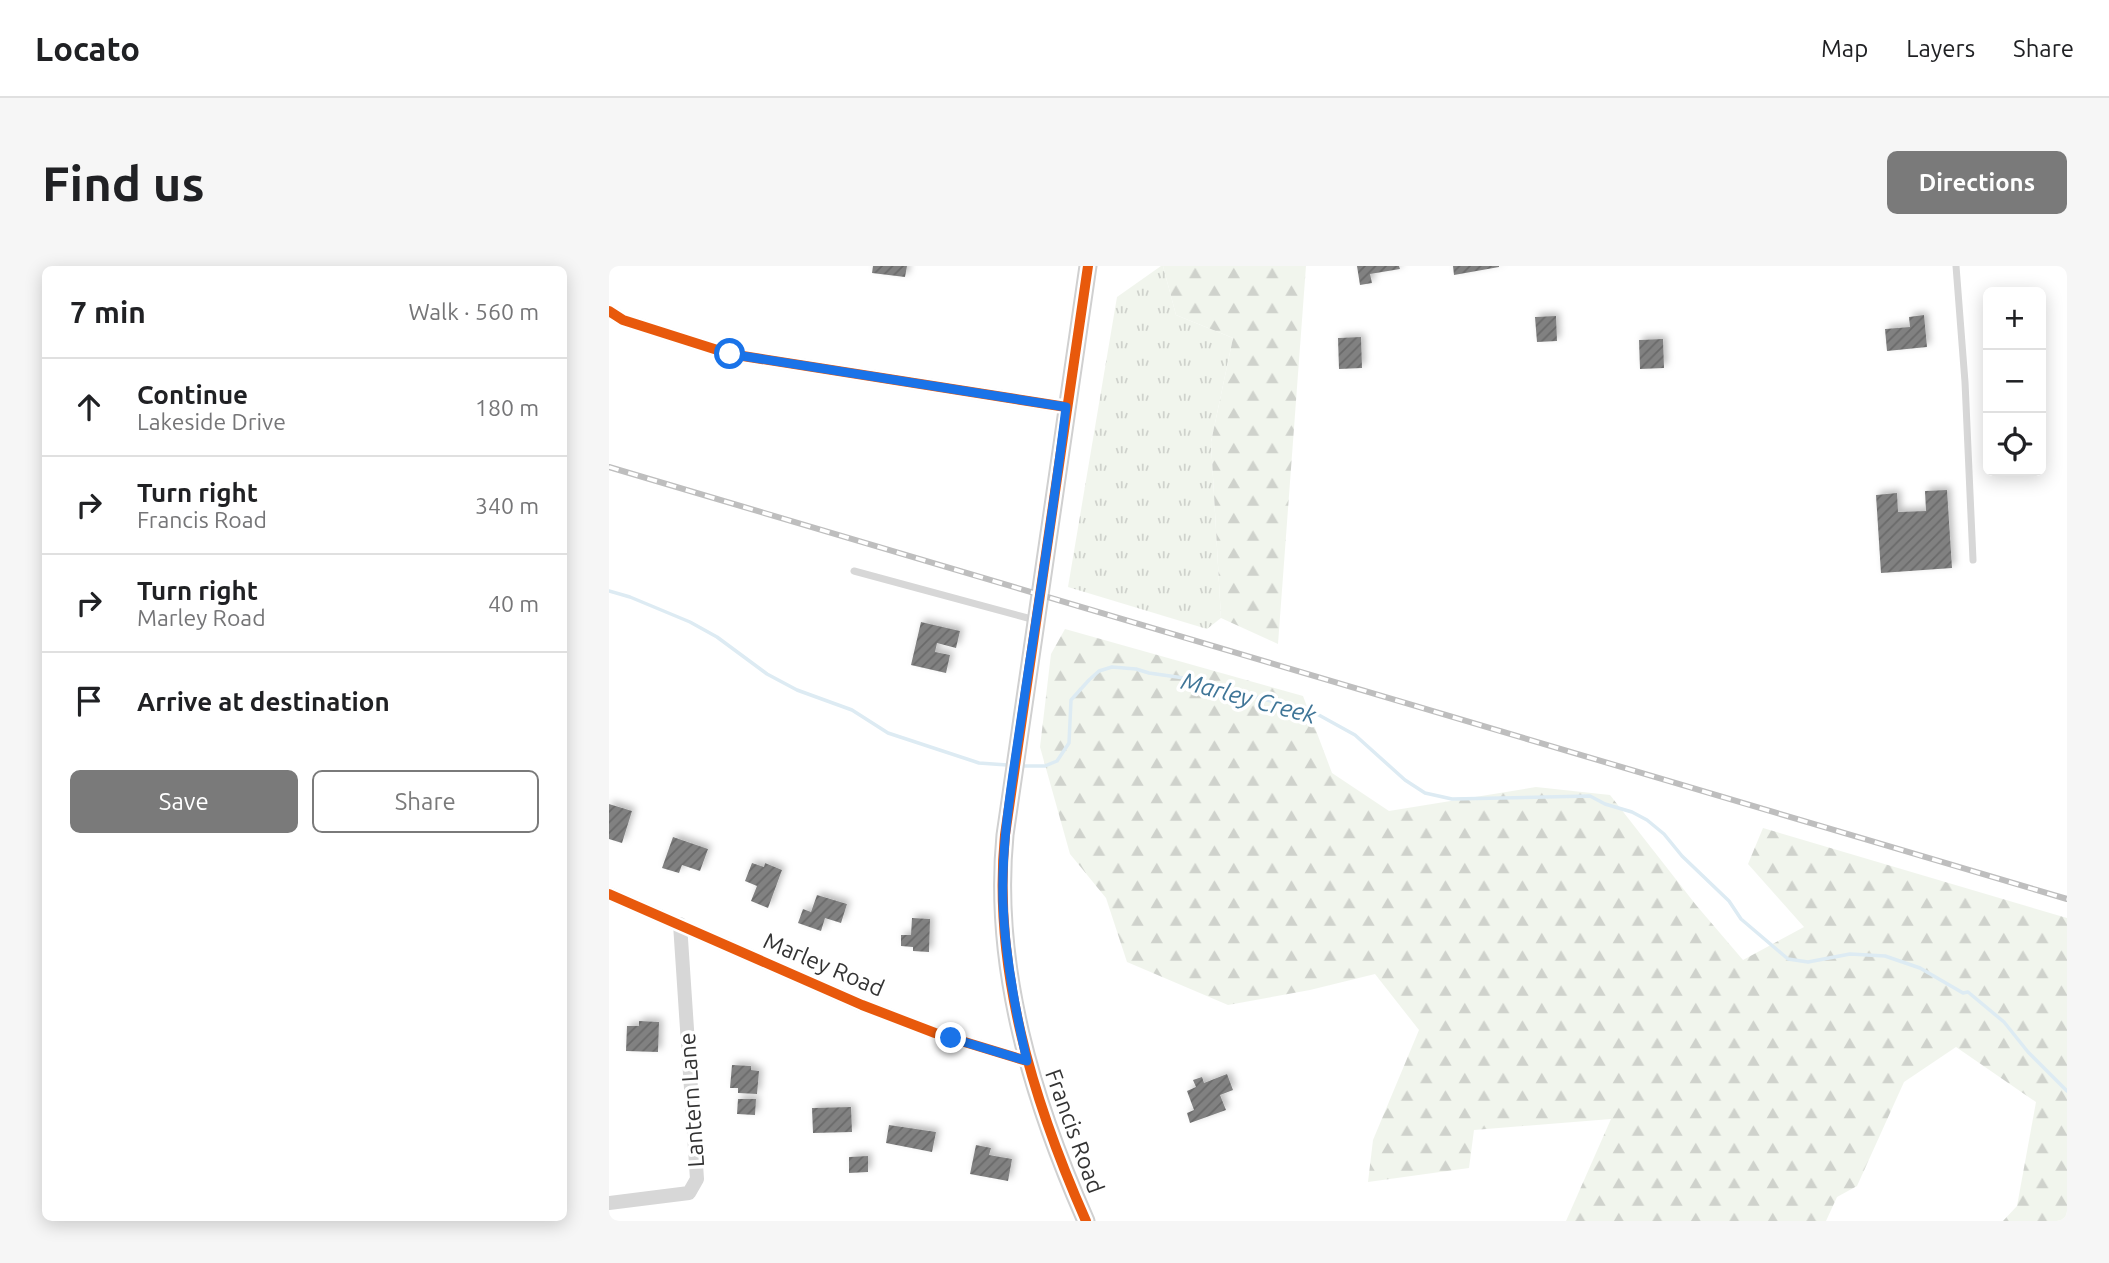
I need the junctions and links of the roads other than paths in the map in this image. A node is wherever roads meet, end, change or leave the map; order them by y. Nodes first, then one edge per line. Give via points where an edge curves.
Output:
1 (1089, 266) edge
2 (1956, 266) edge
3 (609, 311) edge
4 (1066, 407) junction
5 (1973, 560) dead end
6 (854, 571) dead end
7 (1035, 621) junction
8 (609, 894) edge
9 (680, 924) junction
10 (1027, 1061) junction
11 (609, 1203) edge
12 (1086, 1221) edge

1 - 4 street, Francis Road
2 - 5 lane
3 - 4 street via 730,354
4 - 7 street, Francis Road
6 - 7 lane
7 - 10 street, Francis Road via 1003,853 1005,939
8 - 9 street, Marley Road
9 - 10 street, Marley Road via 862,1005
9 - 11 street, Lantern Lane via 697,1179 689,1193
10 - 12 street, Francis Road

